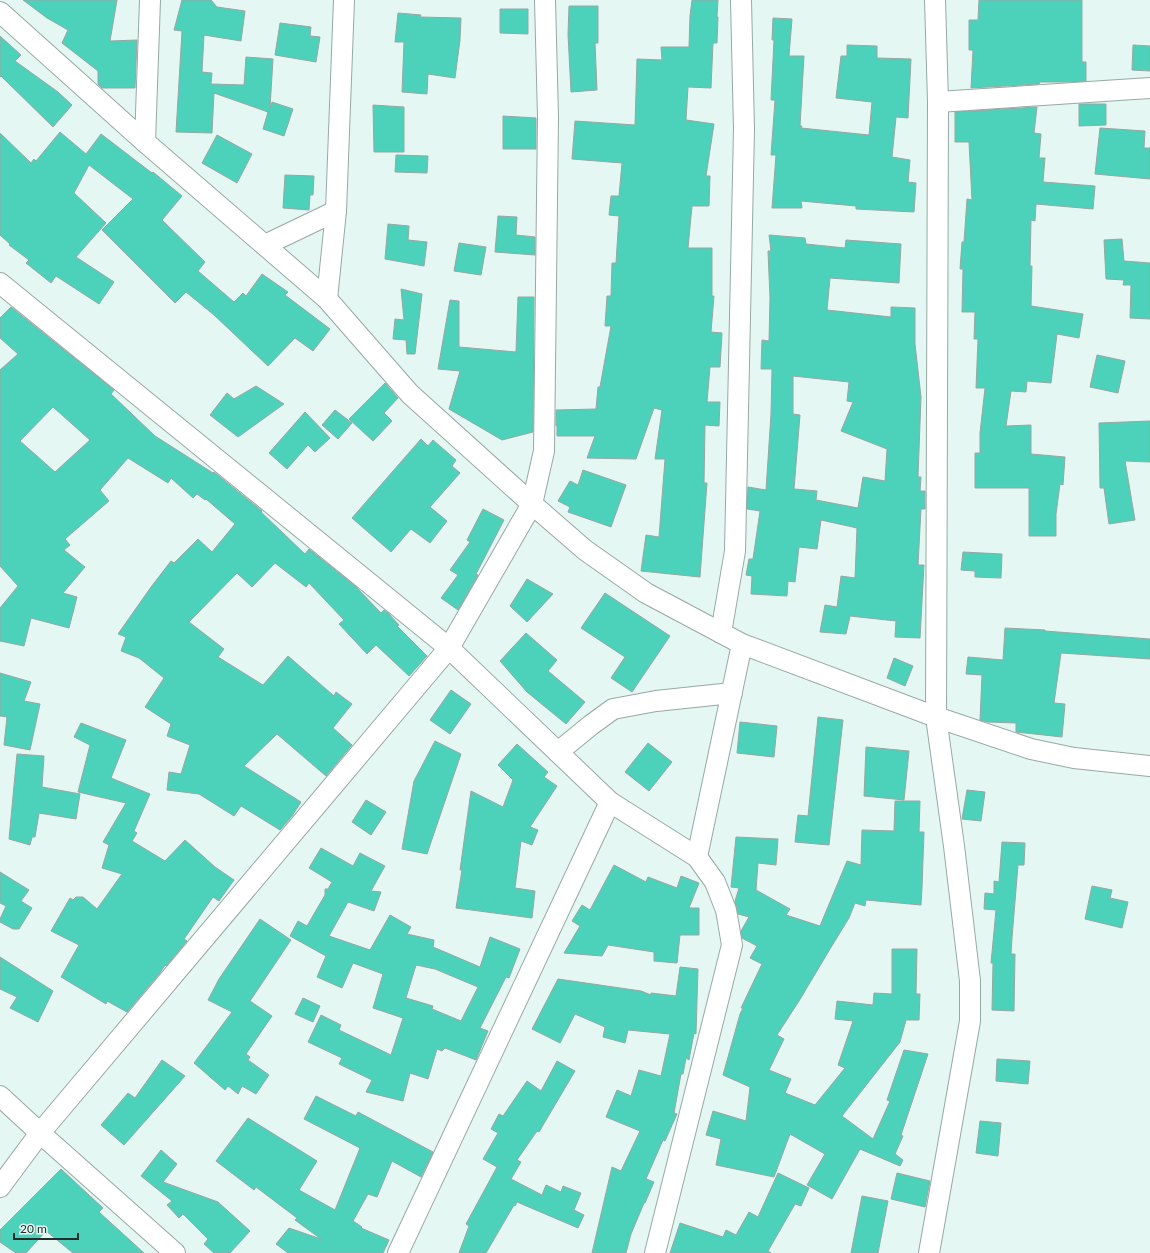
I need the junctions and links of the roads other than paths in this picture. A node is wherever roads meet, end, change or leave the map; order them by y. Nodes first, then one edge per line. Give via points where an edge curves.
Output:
1 (150, 0) edge
2 (344, 0) edge
3 (545, 0) edge
4 (741, 0) edge
5 (936, 0) edge
6 (0, 12) edge
7 (1150, 88) edge
8 (938, 102) junction
9 (145, 142) junction
10 (336, 211) junction
11 (265, 245) junction
12 (0, 283) edge
13 (327, 299) junction
14 (532, 504) junction
15 (721, 633) junction
16 (742, 644) junction
17 (449, 648) junction
18 (732, 694) junction
19 (936, 717) junction
20 (558, 752) junction
21 (1150, 766) edge
22 (610, 802) junction
23 (697, 857) junction
24 (0, 1096) edge
25 (40, 1133) junction
26 (0, 1187) edge
27 (175, 1253) edge
28 (398, 1253) edge
29 (655, 1253) edge
30 (929, 1253) edge

1 - 9 street
2 - 10 street
3 - 14 street via 548,117 544,451
4 - 15 street via 744,129 735,551
5 - 8 street
6 - 9 street
7 - 8 street
8 - 19 street
9 - 11 street
10 - 11 street
10 - 13 street
11 - 13 street
12 - 17 street
13 - 14 street via 410,394
14 - 15 street via 585,550 646,592
14 - 17 street
15 - 16 street
16 - 18 street
16 - 19 street
17 - 20 street
17 - 25 street
18 - 20 street via 656,701 613,710
18 - 23 street
19 - 21 street via 1031,749 1074,758
19 - 30 street via 970,982 970,1021
20 - 22 street
22 - 23 street
22 - 28 street
23 - 29 street via 715,882 726,910 732,945
24 - 25 street
25 - 26 street
25 - 27 street

